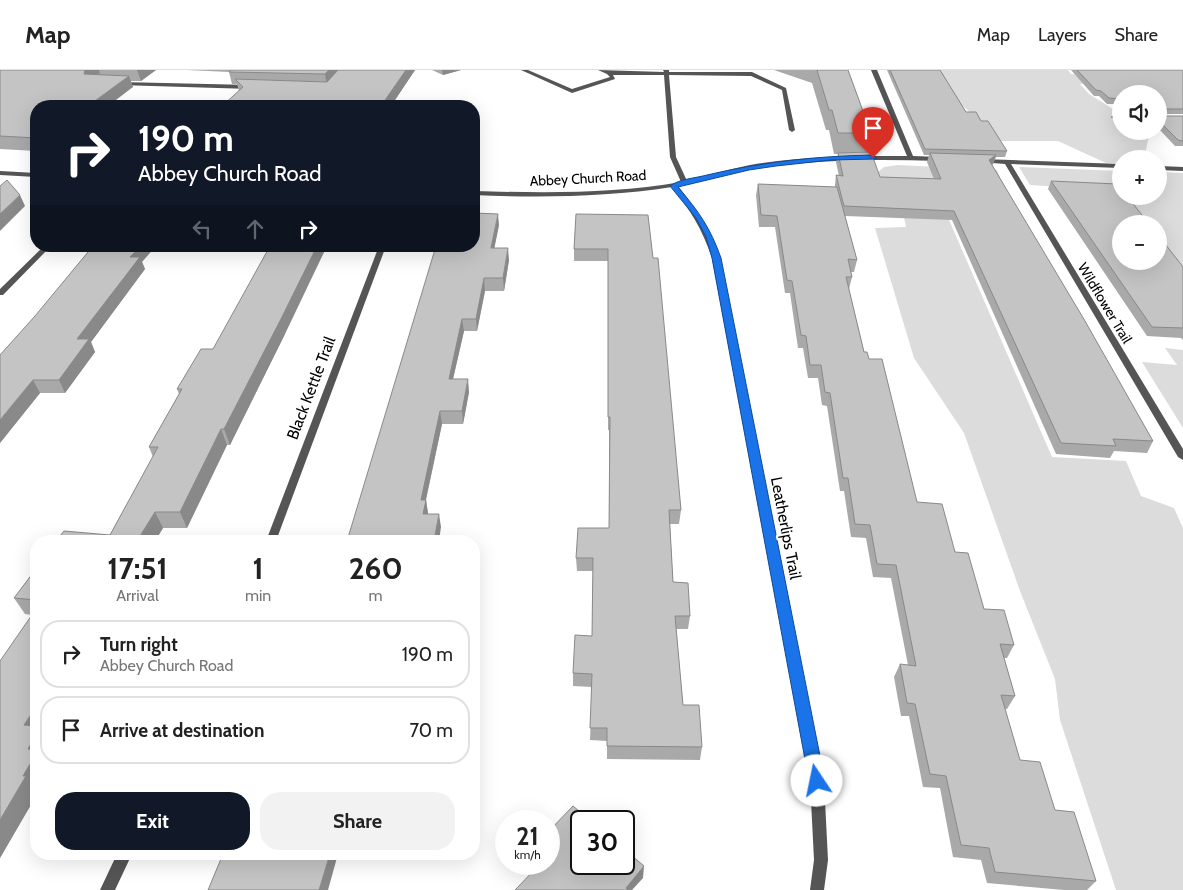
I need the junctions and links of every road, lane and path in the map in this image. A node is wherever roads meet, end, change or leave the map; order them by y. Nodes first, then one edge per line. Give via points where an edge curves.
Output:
1 (524, 70) edge
2 (601, 70) edge
3 (874, 70) edge
4 (666, 71) edge
5 (729, 72) edge
6 (610, 73) junction
7 (112, 83) edge
8 (260, 88) edge
9 (792, 130) dead end
10 (911, 158) junction
11 (950, 160) edge
12 (978, 161) edge
13 (1007, 162) junction
14 (1112, 166) edge
15 (1167, 168) edge
16 (1183, 169) edge
17 (0, 173) edge
18 (30, 175) edge
19 (685, 183) junction
20 (674, 186) junction
21 (480, 193) edge
22 (42, 252) edge
23 (381, 252) edge
24 (0, 293) edge
25 (1183, 457) edge
26 (273, 535) edge
27 (122, 860) edge
28 (107, 890) edge
29 (817, 890) edge

1 - 6 street via 572,91 613,78
2 - 6 street
3 - 10 street
4 - 5 street
4 - 6 street
4 - 19 street via 673,157
5 - 9 street via 752,74 784,89
7 - 8 street
10 - 11 street, Abbey Church Road
10 - 19 street, Abbey Church Road via 807,160 749,168
12 - 13 street
13 - 14 street
13 - 25 street, Wildflower Trail
15 - 16 street
17 - 18 street
19 - 20 street, Abbey Church Road
20 - 21 street, Abbey Church Road via 569,194
20 - 29 street, Leatherlips Trail via 700,217 716,258 817,781 821,860
22 - 24 street
23 - 26 street, Black Kettle Trail
27 - 28 street

